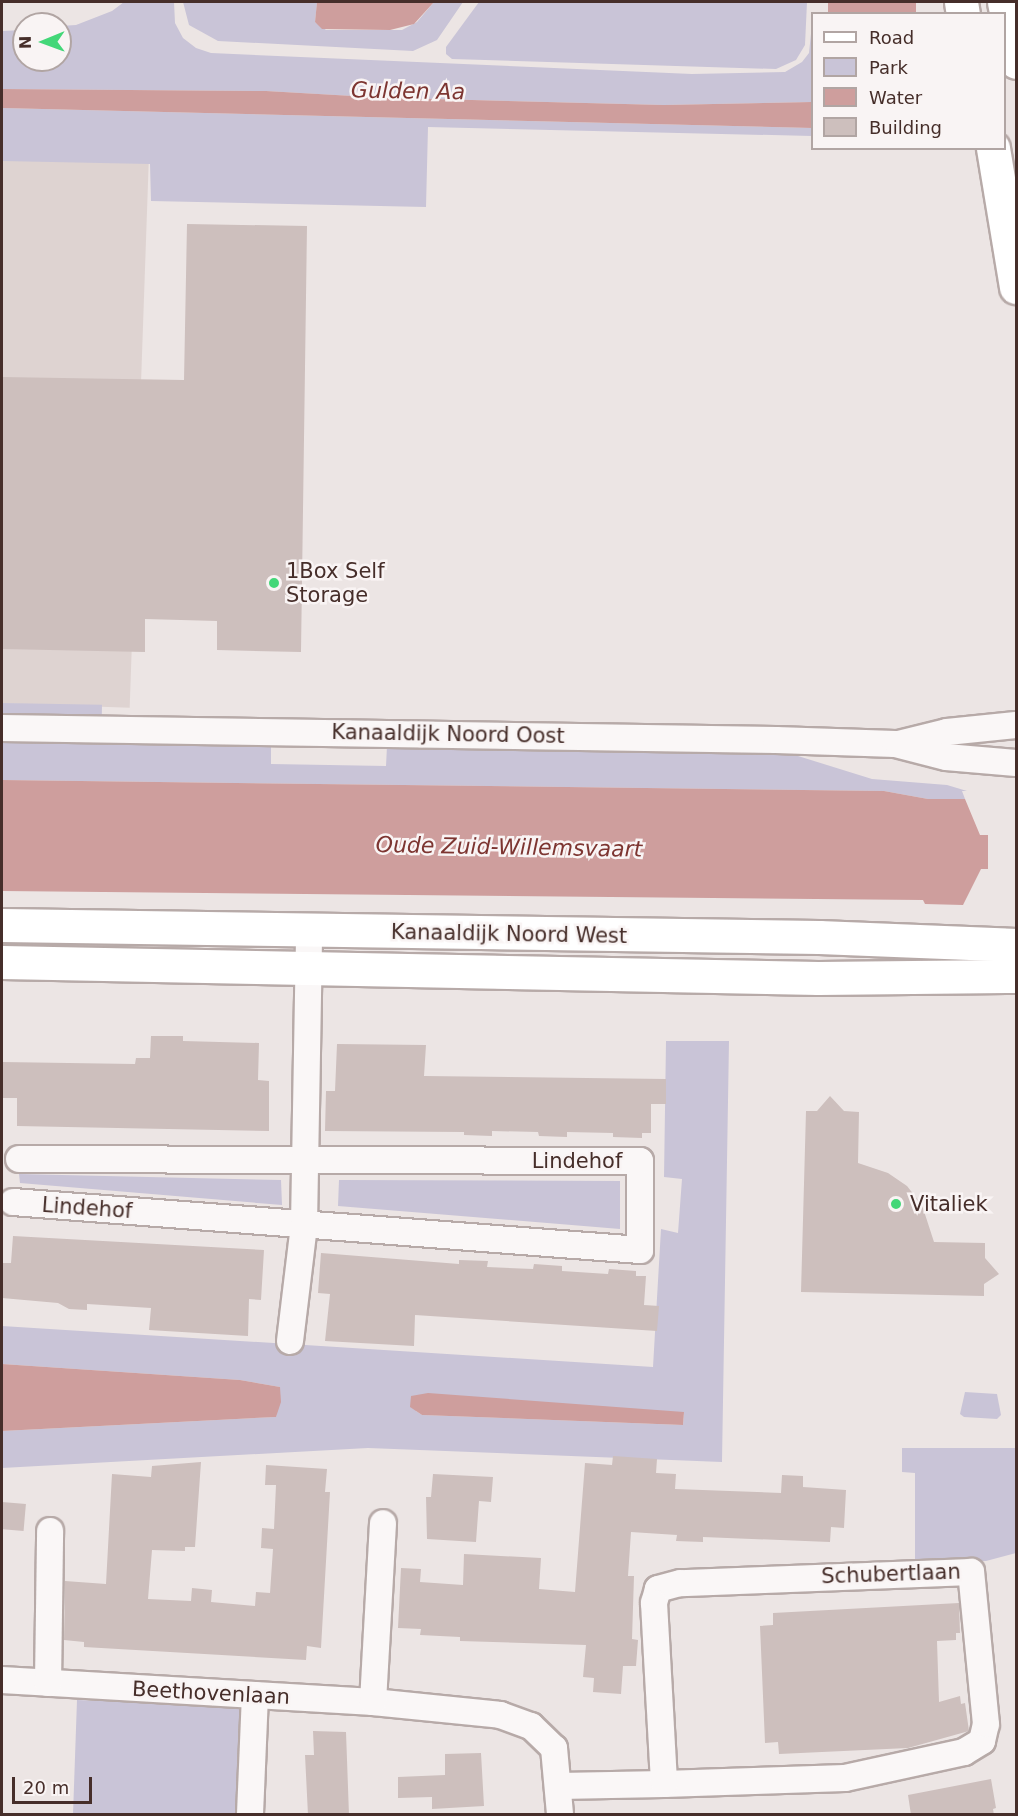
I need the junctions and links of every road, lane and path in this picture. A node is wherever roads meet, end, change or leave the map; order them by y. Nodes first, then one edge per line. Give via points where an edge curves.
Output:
1 (1004, 2) edge
2 (1017, 62) edge
3 (993, 150) edge
4 (1017, 287) edge
5 (1017, 725) edge
6 (2, 728) edge
7 (895, 744) junction
8 (1017, 763) edge
9 (2, 925) edge
10 (309, 930) junction
11 (1017, 945) edge
12 (2, 962) edge
13 (309, 966) junction
14 (1017, 976) edge
15 (19, 1159) dead end
16 (304, 1162) junction
17 (13, 1202) dead end
18 (304, 1225) junction
19 (291, 1341) dead end
20 (382, 1523) dead end
21 (50, 1531) dead end
22 (2, 1680) edge
23 (48, 1683) junction
24 (255, 1695) junction
25 (373, 1702) junction
26 (664, 1784) junction
27 (559, 1786) junction
28 (250, 1815) edge
29 (560, 1815) edge

1 - 2 main road
3 - 4 main road
5 - 7 street, Kanaaldijk Noord Oost via 947,732
6 - 7 street, Kanaaldijk Noord Oost
7 - 8 street, Kanaaldijk Noord Oost via 946,757
9 - 10 main road, Kanaaldijk Noord West
10 - 11 main road, Kanaaldijk Noord West via 819,937
10 - 13 street
12 - 13 main road, Kanaaldijk Noord West
13 - 14 main road, Kanaaldijk Noord West via 818,978
13 - 16 street
15 - 16 street, Lindehof
16 - 18 street
16 - 18 street, Lindehof via 640,1161 640,1250
17 - 18 street, Lindehof
18 - 19 street
20 - 25 street
21 - 23 street
22 - 23 street, Beethovenlaan
23 - 24 street, Beethovenlaan
24 - 25 street, Beethovenlaan
24 - 28 street
25 - 27 street, Beethovenlaan via 500,1715 531,1726 554,1748
26 - 26 street, Schubertlaan via 654,1603 658,1589 680,1583 971,1572 986,1724 982,1741 964,1752 845,1778
26 - 27 street, Schubertlaan
27 - 29 street, Beethovenlaan

